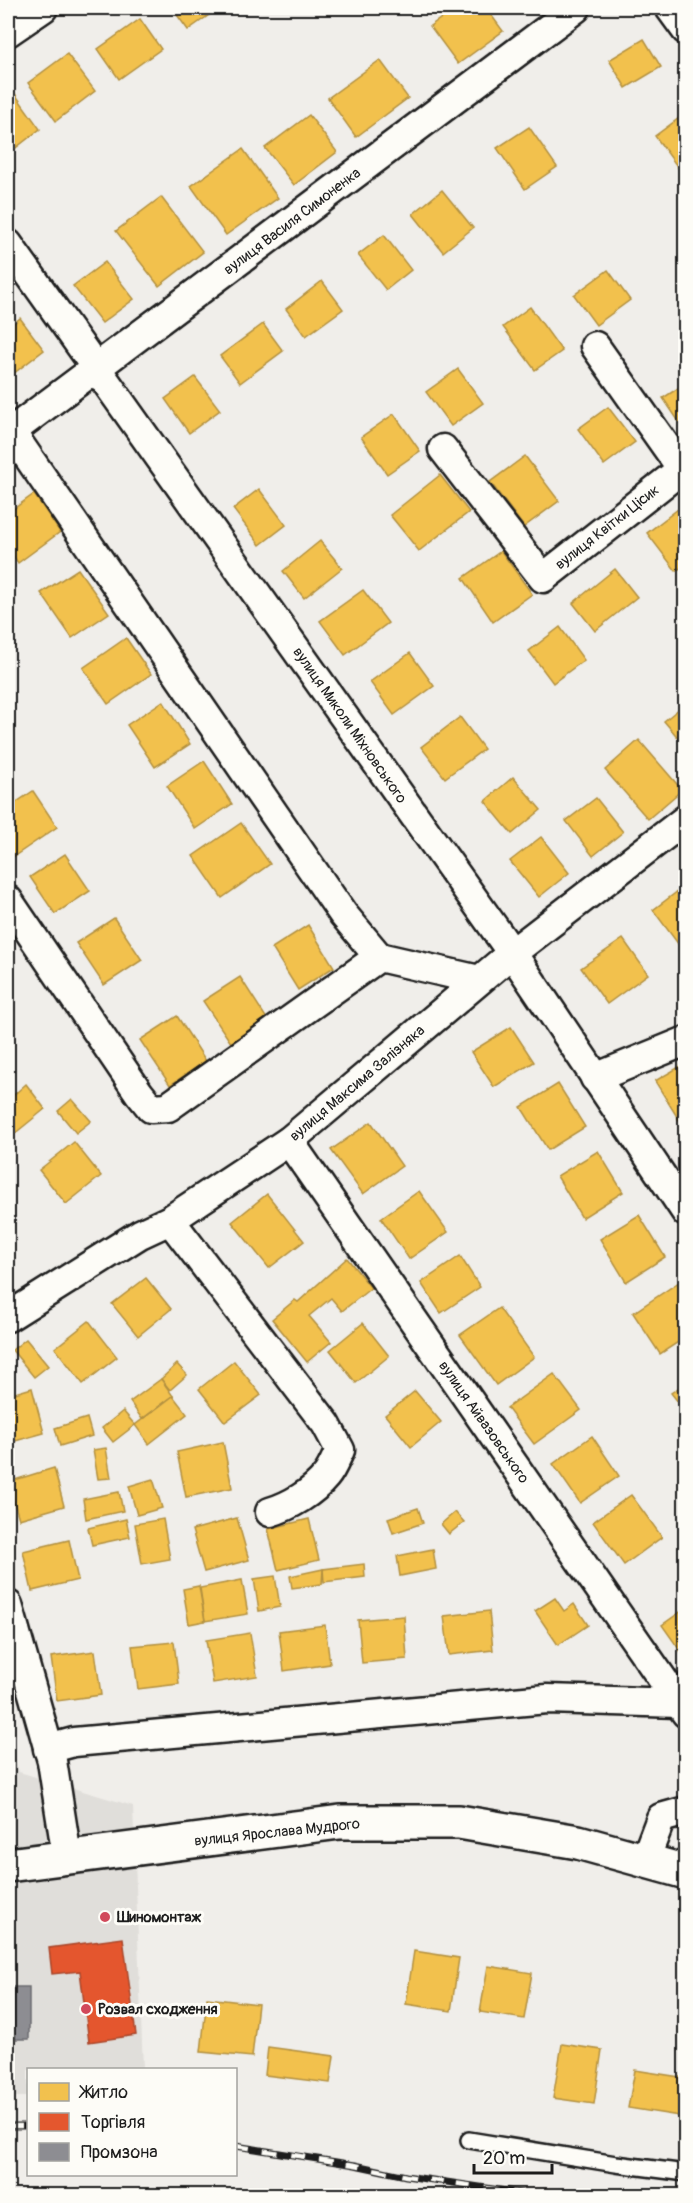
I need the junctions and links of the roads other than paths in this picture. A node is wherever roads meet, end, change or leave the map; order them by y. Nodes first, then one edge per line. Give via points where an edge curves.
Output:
1 (43, 8) edge
2 (576, 8) edge
3 (670, 8) edge
4 (686, 30) edge
5 (8, 32) edge
6 (8, 244) edge
7 (595, 346) dead end
8 (96, 368) junction
9 (9, 433) edge
10 (443, 449) dead end
11 (684, 467) edge
12 (686, 819) edge
13 (8, 900) edge
14 (512, 953) junction
15 (379, 957) junction
16 (479, 980) junction
17 (686, 1041) edge
18 (595, 1078) junction
19 (288, 1141) junction
20 (686, 1212) edge
21 (170, 1220) junction
22 (8, 1317) edge
23 (270, 1512) dead end
24 (8, 1605) edge
25 (682, 1708) edge
26 (48, 1749) junction
27 (686, 1811) edge
28 (67, 1857) junction
29 (645, 1860) junction
30 (8, 1865) edge
31 (686, 1872) edge
32 (470, 2140) dead end
33 (686, 2173) edge

1 - 5 street
2 - 8 street, вулиця Василя Симоненка
3 - 4 street
6 - 8 street, вулиця Миколи Міхновського
7 - 11 street, вулиця Квітки Цісик
8 - 9 street, вулиця Василя Симоненка
8 - 14 street, вулиця Миколи Міхновського
9 - 15 street via 343,914
10 - 11 street, вулиця Квітки Цісик via 543,578
12 - 14 street, вулиця Максима Залізняка
13 - 15 street via 151,1108 168,1107
14 - 16 street, вулиця Максима Залізняка
14 - 18 street, вулиця Миколи Міхновського
15 - 16 street
16 - 19 street, вулиця Максима Залізняка
17 - 18 street
18 - 20 street, вулиця Миколи Міхновського
19 - 21 street, вулиця Максима Залізняка
19 - 25 street, вулиця Айвазовського
21 - 22 street, вулиця Максима Залізняка via 140,1234
21 - 23 street via 326,1424 340,1450 327,1475 303,1496
24 - 26 street
25 - 26 street, вулиця Айвазовського via 547,1699 74,1742
26 - 28 street
27 - 29 street via 661,1818
28 - 29 highway, вулиця Ярослава Мудрого via 340,1822 459,1822 578,1842
28 - 30 highway, вулиця Ярослава Мудрого
29 - 31 highway, вулиця Ярослава Мудрого
32 - 33 lane

